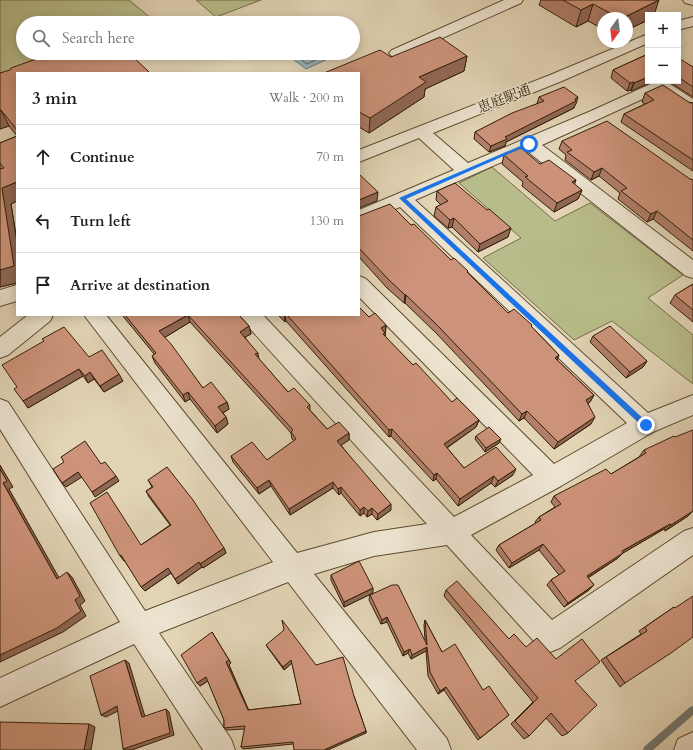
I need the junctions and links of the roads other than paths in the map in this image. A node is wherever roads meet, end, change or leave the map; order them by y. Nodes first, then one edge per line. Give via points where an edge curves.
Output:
1 (516, 0) edge
2 (693, 20) edge
3 (681, 25) edge
4 (645, 41) edge
5 (397, 53) edge
6 (693, 106) edge
7 (421, 131) junction
8 (529, 144) junction
9 (360, 156) edge
10 (466, 171) junction
11 (402, 198) junction
12 (360, 217) edge
13 (693, 271) edge
14 (360, 285) edge
15 (16, 293) edge
16 (0, 298) edge
17 (42, 316) edge
18 (95, 316) edge
19 (251, 316) edge
20 (0, 349) edge
21 (693, 404) edge
22 (0, 409) edge
23 (646, 425) junction
24 (552, 478) junction
25 (451, 532) junction
26 (693, 540) edge
27 (291, 568) junction
28 (139, 627) junction
29 (0, 692) edge
30 (693, 747) edge
31 (220, 750) edge
32 (436, 750) edge
33 (689, 750) edge

1 - 5 street
2 - 3 street
4 - 7 street, 恵庭駅通
6 - 8 street via 660,85 604,119
7 - 9 street, 恵庭駅通
7 - 10 street
8 - 10 street
8 - 13 street
10 - 11 street
11 - 12 street
11 - 23 street
14 - 24 street
15 - 16 street
17 - 20 street
18 - 27 street
19 - 25 street
21 - 23 street
22 - 28 street
23 - 24 street
24 - 25 street
25 - 26 street via 550,638
25 - 27 street via 374,544
27 - 28 street
27 - 32 street
28 - 29 street
28 - 31 street
30 - 33 street

